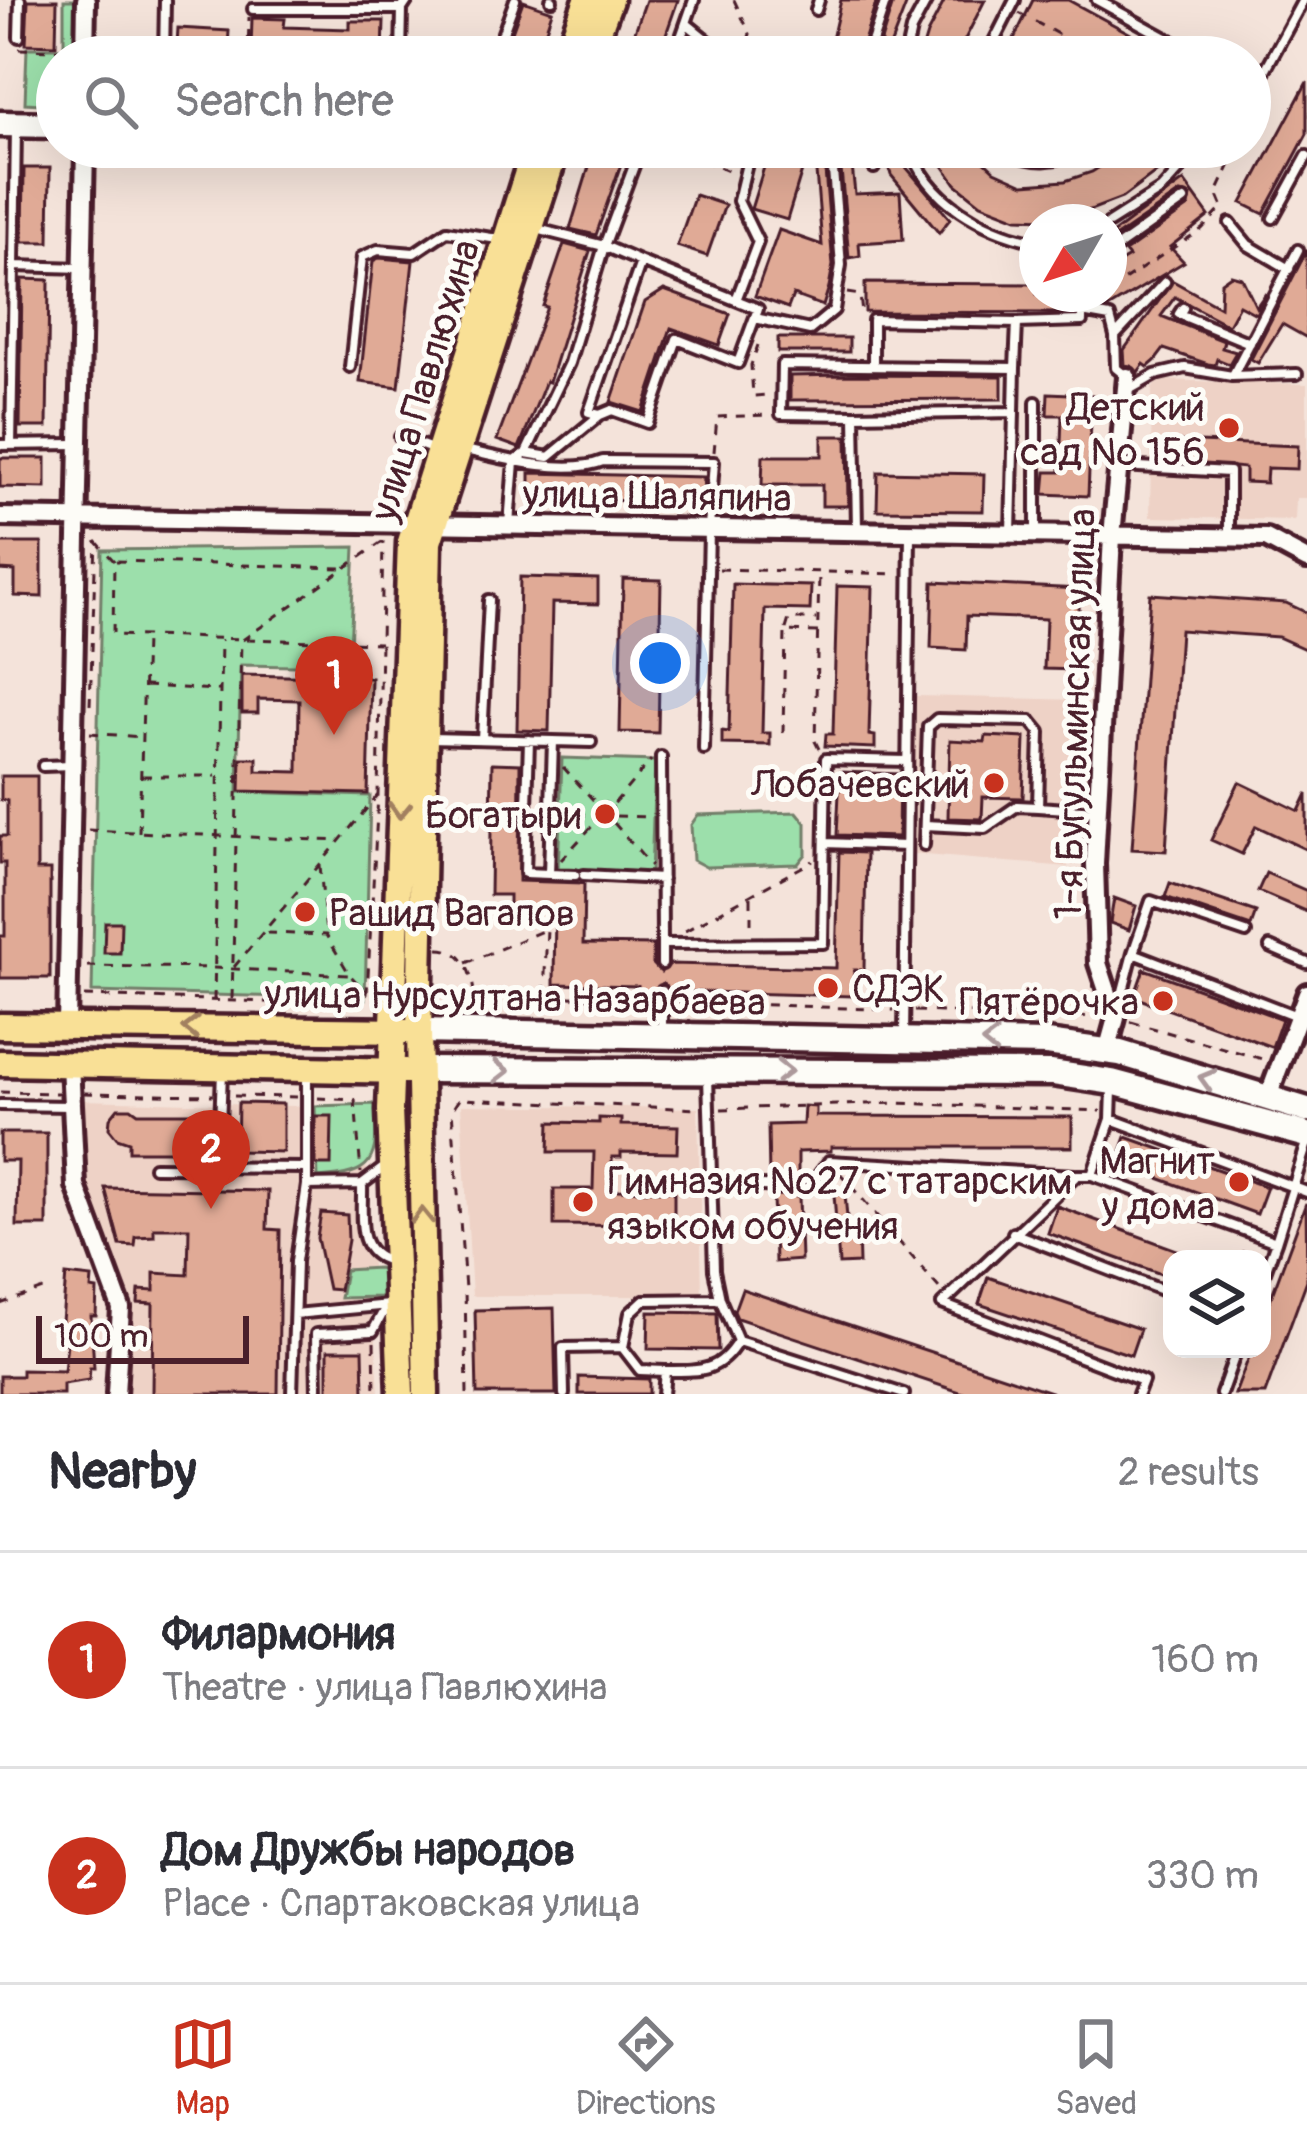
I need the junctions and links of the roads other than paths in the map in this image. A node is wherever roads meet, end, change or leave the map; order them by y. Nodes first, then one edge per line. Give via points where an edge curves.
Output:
1 (20, 0) edge
2 (86, 0) edge
3 (165, 0) edge
4 (514, 0) edge
5 (587, 0) edge
6 (610, 0) edge
7 (694, 0) edge
8 (886, 0) edge
9 (927, 0) edge
10 (1015, 0) edge
11 (1097, 0) edge
12 (1303, 0) edge
13 (405, 5) edge
14 (253, 9) road end
15 (686, 23) junction
16 (85, 36) edge
17 (164, 36) edge
18 (403, 36) edge
19 (501, 36) edge
20 (574, 36) edge
21 (597, 36) edge
22 (681, 36) edge
23 (702, 36) edge
24 (874, 36) edge
25 (909, 36) edge
26 (997, 36) edge
27 (1164, 36) edge
28 (20, 37) dead end
29 (1271, 59) edge
30 (8, 124) edge
31 (1307, 156) edge
32 (85, 168) edge
33 (528, 168) edge
34 (550, 168) edge
35 (633, 168) edge
36 (746, 168) edge
37 (833, 168) edge
38 (920, 168) edge
39 (1181, 168) edge
40 (1184, 200) dead end
41 (1127, 212) edge
42 (1273, 218) dead end
43 (1230, 224) road end
44 (531, 227) junction
45 (1019, 236) edge
46 (505, 240) junction
47 (1127, 240) edge
48 (604, 246) junction
49 (1298, 250) dead end
50 (641, 262) junction
51 (14, 266) junction
52 (85, 268) junction
53 (1289, 269) junction
54 (1165, 282) dead end
55 (736, 300) junction
56 (1183, 308) dead end
57 (1082, 312) joint
58 (760, 319) junction
59 (1016, 322) junction
60 (1115, 336) junction
61 (1250, 344) junction
62 (873, 365) junction
63 (350, 367) dead end
64 (1015, 368) junction
65 (1297, 374) dead end
66 (1232, 376) junction
67 (1126, 384) junction
68 (1036, 402) dead end
69 (1014, 412) junction
70 (600, 415) junction
71 (855, 415) junction
72 (400, 436) dead end
73 (77, 444) junction
74 (0, 445) edge
75 (11, 445) junction
76 (447, 450) junction
77 (526, 453) junction
78 (514, 462) junction
79 (1118, 466) junction
80 (0, 517) edge
81 (75, 518) junction
82 (422, 526) junction
83 (509, 526) junction
84 (709, 530) junction
85 (857, 532) junction
86 (910, 532) junction
87 (1011, 534) junction
88 (1036, 534) junction
89 (1112, 536) junction
90 (1228, 537) junction
91 (1307, 560) edge
92 (489, 600) dead end
93 (423, 737) junction
94 (482, 739) junction
95 (529, 740) junction
96 (553, 741) junction
97 (591, 742) dead end
98 (704, 749) dead end
99 (662, 758) road end
100 (906, 761) junction
101 (70, 765) junction
102 (43, 766) dead end
103 (1038, 807) junction
104 (1097, 811) junction
105 (925, 825) junction
106 (924, 845) dead end
107 (905, 846) junction
108 (825, 849) junction
109 (549, 874) junction
110 (662, 879) junction
111 (1246, 933) dead end
112 (662, 944) junction
113 (1270, 946) dead end
114 (1133, 953) junction
115 (1307, 963) edge
116 (662, 964) dead end
117 (1307, 993) edge
118 (662, 996) road end
119 (1116, 1018) junction
120 (1303, 1018) edge
121 (0, 1026) edge
122 (67, 1026) junction
123 (392, 1031) junction
124 (419, 1031) junction
125 (662, 1036) junction
126 (904, 1041) junction
127 (1107, 1051) junction
128 (0, 1063) edge
129 (70, 1064) junction
130 (222, 1068) junction
131 (307, 1069) junction
132 (420, 1070) junction
133 (708, 1070) junction
134 (390, 1071) junction
135 (1112, 1082) junction
136 (1268, 1097) junction
137 (65, 1099) junction
138 (0, 1105) edge
139 (1307, 1110) edge
140 (1111, 1116) junction
141 (1307, 1139) edge
142 (219, 1153) dead end
143 (393, 1162) junction
144 (154, 1167) dead end
145 (307, 1168) junction
146 (1077, 1175) junction
147 (1092, 1175) junction
148 (362, 1184) junction
149 (712, 1184) junction
150 (307, 1185) junction
151 (1291, 1186) junction
152 (1307, 1192) edge
153 (1013, 1233) junction
154 (1276, 1242) junction
155 (1271, 1256) edge
156 (397, 1263) junction
157 (1163, 1291) edge
158 (720, 1299) junction
159 (392, 1305) junction
160 (295, 1315) junction
161 (738, 1341) junction
162 (623, 1347) junction
163 (1234, 1358) edge
164 (665, 1371) junction
165 (116, 1394) edge
166 (292, 1394) edge
167 (317, 1394) edge
168 (401, 1394) edge
169 (426, 1394) edge
170 (563, 1394) edge
171 (663, 1394) edge
172 (904, 1394) edge
173 (1138, 1394) edge
174 (1221, 1394) edge

1 - 28 lane
2 - 16 street
3 - 17 lane
4 - 19 lane
5 - 20 main road
6 - 21 main road
7 - 15 lane
8 - 24 lane
9 - 25 lane
10 - 26 lane
11 - 27 lane
12 - 29 lane
13 - 14 lane
13 - 18 lane
15 - 22 lane
15 - 23 lane
30 - 51 lane
31 - 42 lane
32 - 52 street
33 - 46 main road, улица Павлюхина
34 - 44 main road, улица Павлюхина
35 - 48 lane
36 - 55 lane via 738,201 758,242
37 - 58 lane via 841,265 834,310 810,330
38 - 45 lane via 975,223
39 - 41 lane
40 - 47 lane
43 - 53 lane via 1247,245
44 - 48 lane
44 - 76 main road, улица Павлюхина
46 - 63 lane via 447,232 414,253 362,257
46 - 76 main road, улица Павлюхина
48 - 50 lane
48 - 77 lane via 569,363
49 - 53 lane
50 - 55 lane
50 - 70 lane via 590,412
51 - 52 lane
51 - 75 lane
52 - 73 street
53 - 61 lane
54 - 60 lane
55 - 58 lane via 758,309
56 - 61 lane via 1179,314
57 - 59 lane via 1082,321
57 - 60 lane via 1110,316
58 - 70 lane via 738,363 676,340 648,423 612,410
59 - 62 lane via 873,320
59 - 64 lane
60 - 67 lane via 1113,356
61 - 66 lane
62 - 64 lane
62 - 71 lane via 782,365 781,414
64 - 69 lane
65 - 66 lane
66 - 67 lane via 1185,368
67 - 79 street, 1-я Бугульминская улица
68 - 88 lane
69 - 71 lane
69 - 87 lane
70 - 77 lane via 549,457
71 - 85 lane
72 - 76 lane
73 - 75 lane
73 - 81 street
74 - 75 lane
76 - 78 lane
76 - 82 main road, улица Павлюхина
77 - 78 lane
78 - 83 lane
78 - 84 lane via 713,462
79 - 89 street, 1-я Бугульминская улица
79 - 90 lane via 1229,472
80 - 81 street, улица Шаляпина
81 - 82 street, улица Шаляпина
81 - 101 street
82 - 83 street, улица Шаляпина
82 - 93 main road, улица Павлюхина
82 -> 123 main road, улица Павлюхина via 407,582
83 - 84 street, улица Шаляпина
84 - 85 street, улица Шаляпина
84 - 98 lane
85 - 86 street, улица Шаляпина
86 - 87 street, улица Шаляпина
86 - 100 lane
87 - 88 street, улица Шаляпина
88 - 89 street, улица Шаляпина
89 - 90 street, улица Шаляпина
89 - 104 street, 1-я Бугульминская улица
90 - 91 street, улица Шаляпина via 1266,538
92 - 94 lane
93 - 94 lane
93 - 124 main road, улица Павлюхина
94 - 95 lane
95 - 96 lane
95 - 109 lane via 526,873
96 - 97 lane
96 - 109 lane
99 - 110 lane
100 - 107 lane
100 - 108 lane via 826,759
101 - 102 lane
101 - 122 street
103 - 104 lane
103 - 105 lane via 1017,806 985,828
103 - 105 lane via 1040,732 1031,721 937,719 928,728
104 - 119 street, 1-я Бугульминская улица via 1098,963
105 - 106 lane
107 - 108 lane
107 - 126 lane
108 - 112 lane via 823,943
109 - 110 lane
110 - 112 lane
111 - 114 lane via 1151,901
112 - 116 lane
113 - 115 lane
114 - 119 lane
114 - 120 lane
117 - 120 street
118 - 125 lane
119 - 127 street
120 - 136 street
121 - 122 main road, улица Нурсултана Назарбаева
123 -> 122 main road, улица Нурсултана Назарбаева
123 - 124 main road, улица Нурсултана Назарбаева
123 - 134 main road, улица Павлюхина
124 - 125 main road, улица Нурсултана Назарбаева
124 - 132 main road, улица Павлюхина
125 - 126 main road, улица Нурсултана Назарбаева
127 -> 126 main road, улица Нурсултана Назарбаева
136 -> 127 main road, улица Нурсултана Назарбаева
128 - 129 main road, улица Нурсултана Назарбаева
129 - 130 main road, улица Нурсултана Назарбаева
129 - 137 street
130 - 131 main road, улица Нурсултана Назарбаева
130 - 142 lane
131 - 134 main road, улица Нурсултана Назарбаева
131 - 145 lane
132 -> 133 main road, улица Нурсултана Назарбаева
132 - 134 main road, улица Нурсултана Назарбаева
169 -> 132 main road, улица Павлюхина
133 -> 135 main road, улица Нурсултана Назарбаева via 1052,1073
133 - 149 lane
134 - 143 main road, улица Павлюхина
135 - 140 lane
135 - 141 main road, улица Нурсултана Назарбаева
136 - 139 main road, улица Нурсултана Назарбаева
137 - 138 lane
137 - 165 street via 76,1186 121,1308
140 - 147 lane
140 - 151 lane
141 - 151 lane
143 - 148 lane
143 - 156 main road, улица Павлюхина
144 - 145 lane
145 - 150 lane
146 - 147 lane
146 - 149 lane via 830,1161 809,1188
146 - 153 lane
147 - 154 lane
148 - 150 lane
148 - 156 lane via 365,1248
149 - 158 lane
150 - 160 lane
151 - 152 lane
151 - 154 lane
153 - 157 lane
153 - 173 lane via 942,1304 1144,1382
154 - 155 lane
156 - 159 main road, улица Павлюхина
158 - 161 lane
158 - 162 lane via 644,1300 630,1313
159 - 160 lane
159 - 167 lane via 374,1331 316,1334
159 - 168 main road, улица Павлюхина
160 - 166 lane
161 - 164 lane via 707,1371
161 - 172 lane
162 - 164 lane via 640,1370
162 - 170 lane via 563,1348
163 - 174 lane
164 - 171 lane

